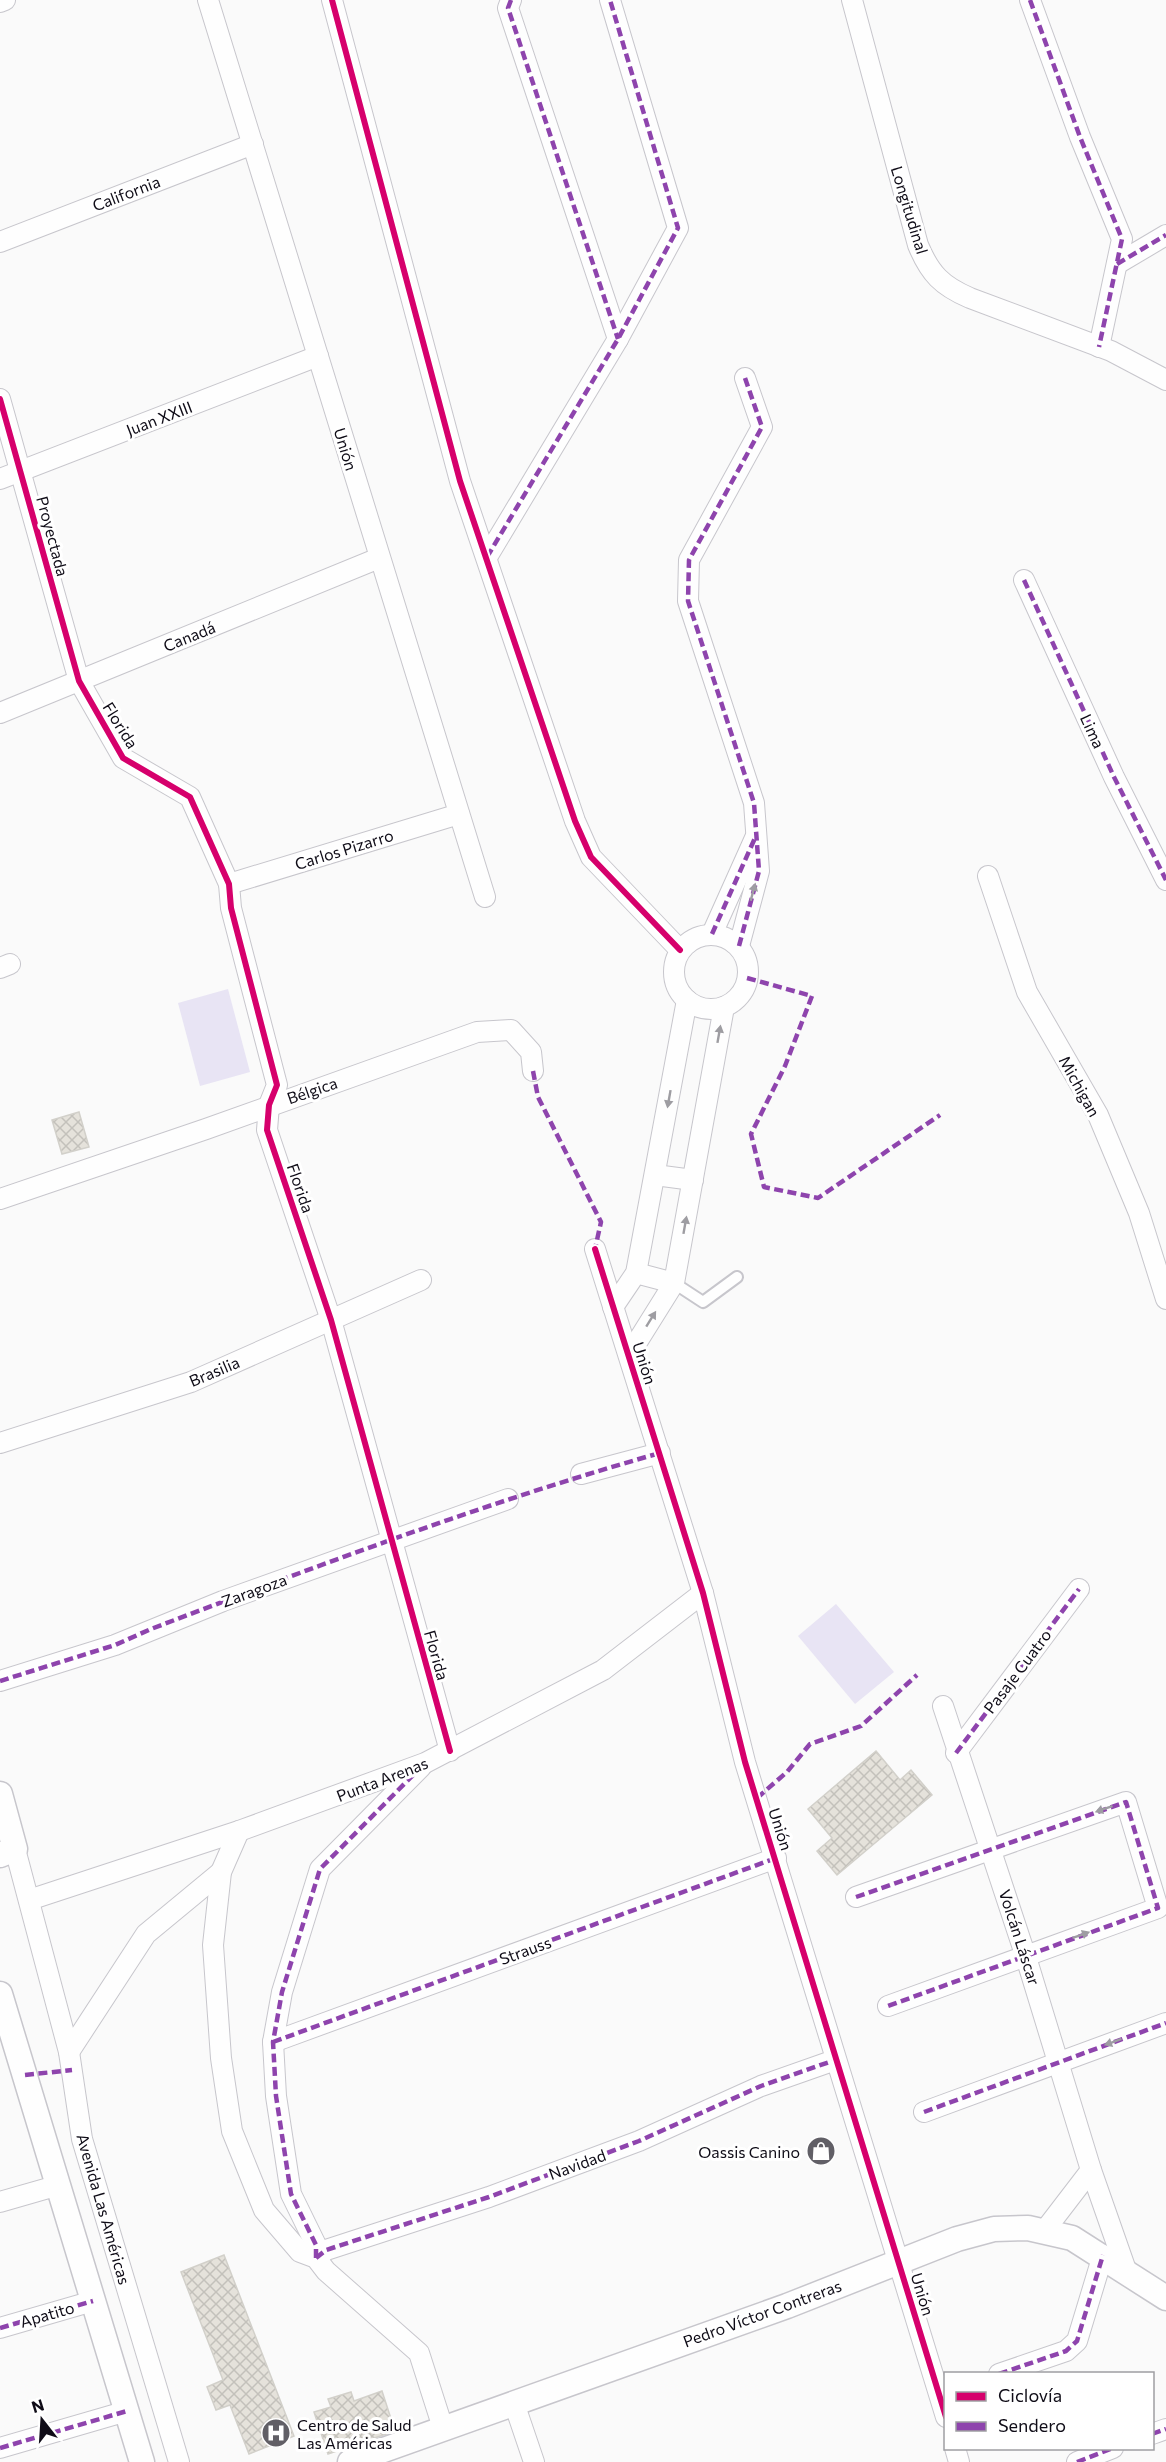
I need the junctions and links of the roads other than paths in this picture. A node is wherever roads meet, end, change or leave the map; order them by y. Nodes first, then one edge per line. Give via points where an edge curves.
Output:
1 (5, 0) edge
2 (208, 0) edge
3 (332, 0) edge
4 (511, 0) edge
5 (610, 0) edge
6 (852, 0) edge
7 (1030, 0) edge
8 (0, 2) edge
9 (253, 144) junction
10 (1166, 235) edge
11 (0, 242) edge
12 (1117, 264) junction
13 (618, 339) junction
14 (1099, 347) junction
15 (318, 356) junction
16 (745, 378) dead end
17 (1166, 380) edge
18 (0, 399) edge
19 (21, 471) junction
20 (0, 479) edge
21 (487, 556) junction
22 (379, 558) junction
23 (1024, 580) dead end
24 (78, 681) junction
25 (0, 713) edge
26 (459, 814) junction
27 (755, 838) junction
28 (988, 876) dead end
29 (1166, 879) edge
30 (229, 884) junction
31 (485, 897) dead end
32 (711, 934) junction
33 (739, 946) junction
34 (680, 950) junction
35 (687, 1000) junction
36 (724, 1006) junction
37 (533, 1071) dead end
38 (269, 1105) junction
39 (655, 1174) junction
40 (693, 1180) junction
41 (0, 1199) edge
42 (595, 1249) dead end
43 (636, 1273) junction
44 (737, 1277) dead end
45 (421, 1280) dead end
46 (674, 1283) junction
47 (1166, 1299) edge
48 (613, 1307) junction
49 (331, 1320) junction
50 (628, 1355) junction
51 (0, 1443) edge
52 (660, 1453) junction
53 (581, 1474) dead end
54 (508, 1499) dead end
55 (391, 1539) junction
56 (1079, 1589) dead end
57 (703, 1593) junction
58 (0, 1681) edge
59 (943, 1706) dead end
60 (450, 1751) junction
61 (956, 1753) junction
62 (425, 1763) junction
63 (0, 1794) edge
64 (240, 1831) junction
65 (990, 1849) junction
66 (8, 1852) edge
67 (776, 1858) junction
68 (222, 1872) junction
69 (856, 1897) dead end
70 (29, 1900) junction
71 (1025, 1954) junction
72 (0, 1994) edge
73 (888, 2006) dead end
74 (1166, 2023) edge
75 (273, 2042) junction
76 (69, 2052) junction
77 (835, 2060) junction
78 (1059, 2061) junction
79 (924, 2112) dead end
80 (1091, 2170) junction
81 (59, 2185) junction
82 (0, 2202) edge
83 (1045, 2230) junction
84 (1103, 2255) junction
85 (316, 2258) junction
86 (899, 2262) junction
87 (1126, 2270) junction
88 (1166, 2298) edge
89 (93, 2301) junction
90 (0, 2328) edge
91 (1002, 2372) edge
92 (514, 2403) junction
93 (127, 2411) junction
94 (944, 2414) edge
95 (443, 2428) junction
96 (0, 2448) edge
97 (1108, 2450) edge
98 (142, 2462) edge
99 (179, 2462) edge
100 (350, 2462) edge
101 (534, 2462) edge
102 (1077, 2462) edge

1 - 8 street
2 - 9 street, Unión
3 - 21 street via 460,481
4 - 13 street via 508,8
5 - 13 street via 678,228
6 - 14 street, Longitudinal via 918,245 934,274 948,288 970,298
7 - 12 street via 1122,239
9 - 11 street, California
9 - 15 street, Unión
10 - 12 street
12 - 14 street
13 - 21 street
14 - 17 street, Longitudinal
15 - 19 street, Juan XXIII
15 - 22 street, Unión
16 - 27 street via 762,427 689,560 688,601 754,803
18 - 19 street, Proyectada
19 - 20 street, Juan XXIII
19 - 24 street, Proyectada
21 - 34 street via 575,821 591,857
22 - 24 street, Canadá
22 - 26 street, Unión
23 - 29 street, Lima via 1114,777
24 - 25 street, Canadá
24 - 30 street, Florida via 123,758 190,797
26 - 30 street, Carlos Pizarro
26 - 31 street, Unión
27 - 32 street
33 -> 27 street via 759,871
28 - 47 street, Michigan via 1027,992 1098,1115 1139,1213
30 - 38 street, Florida via 231,908 277,1085
32 - 33 street via 727,937
32 - 34 street via 694,938
33 - 36 street via 749,965 747,986 734,1003
34 - 35 street via 673,970 677,990
35 - 36 street via 692,1006 714,1011
35 -> 39 street
40 -> 36 street
37 - 38 street, Bélgica via 531,1052 511,1030 477,1032
38 - 41 street, Bélgica
38 - 49 street, Florida via 267,1130
39 - 40 street
39 - 43 street
46 -> 40 street
42 - 48 street, Unión
43 - 46 street
43 - 48 street
44 - 46 lane via 703,1302
45 - 49 street, Brasilia
50 -> 46 street
48 - 50 street, Unión
49 - 51 street, Brasilia via 191,1382
49 - 55 street, Florida
50 - 52 street, Unión
52 - 53 street
52 - 57 street, Unión
54 - 55 street, Zaragoza
55 - 58 street, Zaragoza via 115,1645
55 - 60 street, Florida
56 - 61 street, Pasaje Cuatro
57 - 60 street, Punta Arenas via 603,1670
57 - 67 street, Unión via 746,1762
59 - 61 street, Volcán Láscar
60 - 62 street, Punta Arenas
61 - 65 street, Volcán Láscar
62 - 64 street, Punta Arenas
62 - 75 street via 320,1869 282,1992
63 - 66 street, Avenida Las Américas
64 - 68 street
64 - 70 street, Punta Arenas
65 - 69 street
65 - 71 street, Volcán Láscar
71 -> 65 street via 1158,1908 1126,1802
66 - 70 street, Avenida Las Américas
67 - 75 street, Strauss
67 - 77 street, Unión
68 - 76 street via 146,1934
68 - 85 street via 213,1945 221,2058 232,2131 264,2210 300,2252
70 - 76 street, Avenida Las Américas
71 - 73 street
71 - 78 street, Volcán Láscar
72 - 81 street
74 -> 78 street
75 - 85 street via 276,2096 291,2194 316,2245
76 - 99 street, Avenida Las Américas via 82,2139
77 - 85 street, Navidad via 761,2086 639,2141 489,2197 326,2250
77 - 86 street, Unión
78 - 79 street
78 - 80 street, Volcán Láscar
80 - 83 street
80 - 87 street, Volcán Láscar
81 - 82 street
81 - 89 street
83 - 84 street, Pedro Víctor Contreras via 1072,2238
83 - 86 street, Pedro Víctor Contreras via 1011,2227 975,2233
84 - 87 street, Pedro Víctor Contreras
84 - 91 street via 1077,2341 1066,2351
85 - 95 street via 419,2353
86 - 92 street, Pedro Víctor Contreras
86 - 94 street, Unión
87 - 88 street, Pedro Víctor Contreras
89 - 90 street, Apatito
89 - 93 street
92 - 95 street, Pedro Víctor Contreras
92 - 101 street
93 - 96 street
93 - 98 street
95 - 100 street, Pedro Víctor Contreras
97 - 102 street

